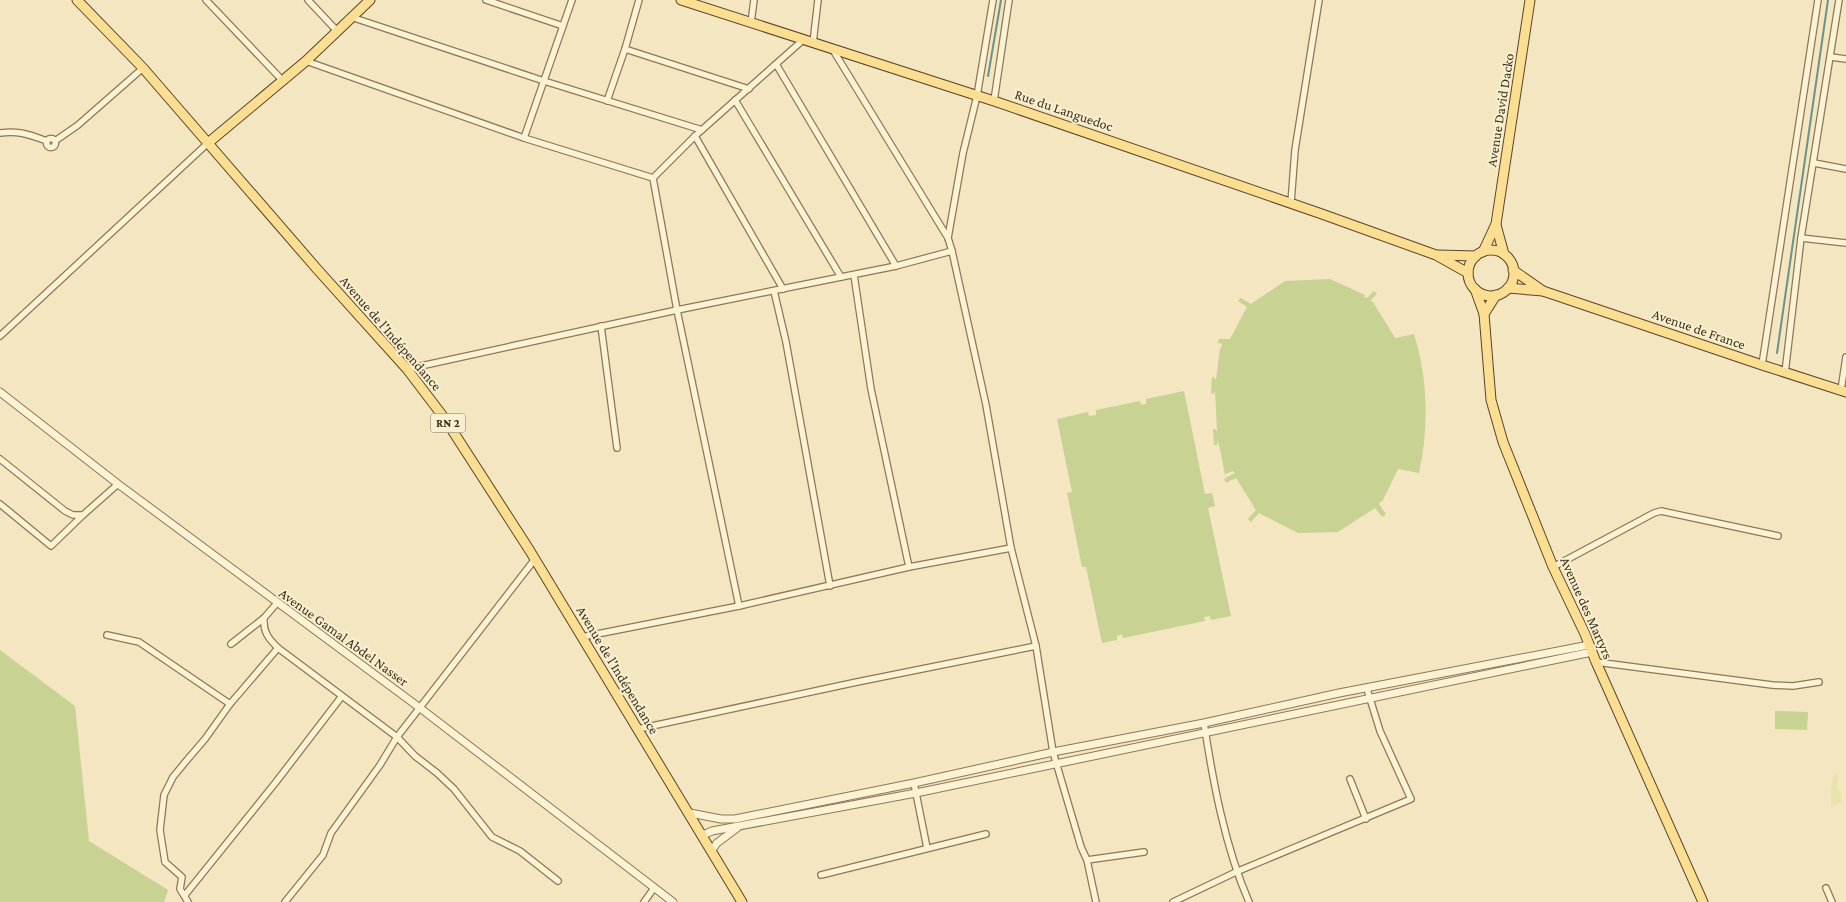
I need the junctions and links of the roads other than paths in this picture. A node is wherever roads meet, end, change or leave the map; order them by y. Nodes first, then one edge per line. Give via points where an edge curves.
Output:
1 (77, 0) edge
2 (206, 0) edge
3 (308, 0) edge
4 (370, 0) edge
5 (486, 0) edge
6 (572, 0) edge
7 (639, 0) edge
8 (681, 0) edge
9 (754, 0) edge
10 (818, 0) edge
11 (993, 0) edge
12 (1009, 0) edge
13 (1318, 0) edge
14 (1530, 0) edge
15 (1818, 0) edge
16 (1839, 0) edge
17 (697, 3) edge
18 (351, 17) junction
19 (751, 23) junction
20 (563, 26) junction
21 (337, 31) junction
22 (803, 40) junction
23 (813, 43) junction
24 (625, 49) junction
25 (833, 50) junction
26 (1831, 57) junction
27 (1846, 60) edge
28 (306, 61) junction
29 (776, 64) junction
30 (143, 68) junction
31 (283, 81) junction
32 (544, 81) junction
33 (749, 89) junction
34 (977, 96) junction
35 (735, 100) junction
36 (607, 101) junction
37 (994, 101) junction
38 (702, 130) junction
39 (0, 133) edge
40 (694, 136) junction
41 (524, 138) junction
42 (208, 144) junction
43 (1814, 163) junction
44 (1846, 169) edge
45 (653, 178) junction
46 (1291, 203) junction
47 (1496, 224) junction
48 (948, 238) junction
49 (1802, 238) junction
50 (1846, 243) edge
51 (952, 251) junction
52 (1480, 254) junction
53 (1504, 254) junction
54 (1436, 255) junction
55 (896, 266) junction
56 (1514, 270) junction
57 (1468, 273) junction
58 (854, 275) junction
59 (841, 277) junction
60 (1508, 288) junction
61 (783, 289) junction
62 (1474, 289) junction
63 (774, 291) junction
64 (1543, 291) junction
65 (1496, 294) junction
66 (677, 310) junction
67 (1484, 314) junction
68 (601, 326) junction
69 (0, 336) edge
70 (1846, 357) edge
71 (1762, 365) junction
72 (407, 369) junction
73 (1785, 373) junction
74 (1844, 391) edge
75 (0, 392) edge
76 (617, 448) dead end
77 (0, 459) edge
78 (118, 484) junction
79 (0, 504) edge
80 (83, 514) junction
81 (1778, 536) dead end
82 (1011, 548) junction
83 (535, 559) junction
84 (1553, 566) junction
85 (910, 567) junction
86 (830, 586) junction
87 (277, 603) junction
88 (739, 606) junction
89 (264, 618) junction
90 (108, 635) dead end
91 (582, 638) junction
92 (231, 644) dead end
93 (1036, 646) junction
94 (278, 648) junction
95 (1590, 648) junction
96 (1596, 662) junction
97 (1819, 682) dead end
98 (1367, 689) junction
99 (342, 696) junction
100 (1370, 698) junction
101 (230, 704) junction
102 (420, 708) junction
103 (1204, 723) junction
104 (638, 729) junction
105 (1206, 733) junction
106 (397, 737) junction
107 (1054, 752) junction
108 (1057, 764) junction
109 (1350, 779) dead end
110 (914, 783) junction
111 (916, 793) junction
112 (690, 813) junction
113 (1366, 819) junction
114 (740, 826) junction
115 (986, 834) dead end
116 (702, 835) junction
117 (927, 848) junction
118 (712, 850) junction
119 (1144, 852) dead end
120 (1087, 860) junction
121 (1236, 872) junction
122 (821, 875) dead end
123 (558, 881) dead end
124 (654, 888) junction
125 (1826, 888) dead end
126 (185, 895) junction
127 (188, 902) edge
128 (285, 902) edge
129 (644, 902) edge
130 (673, 902) edge
131 (742, 902) edge
132 (1096, 902) edge
133 (1173, 902) edge
134 (1249, 902) edge
135 (1703, 902) edge
136 (1832, 902) edge

1 - 30 main road, Avenue de l'Indépendance / RN 2
2 - 31 street
3 - 21 street
4 - 18 main road
5 - 20 street
6 - 20 street
7 - 24 street
8 - 17 main road, Rue du Languedoc
9 - 19 street
10 - 23 street
11 - 34 street
12 - 37 street
13 - 46 street via 1295,150
14 - 47 main road, Avenue David Dacko
15 - 71 street
16 - 26 street
17 - 19 main road, Rue du Languedoc
18 - 21 main road
18 - 32 street
19 - 22 main road, Rue du Languedoc
20 - 32 street
21 - 28 main road
22 - 23 main road, Rue du Languedoc
22 - 29 street
23 - 25 main road, Rue du Languedoc
24 - 33 street
24 - 36 street
25 - 34 main road, Rue du Languedoc
25 - 48 street
26 - 27 street
26 - 43 street
28 - 31 main road
28 - 41 street
29 - 33 street
29 - 55 street
30 - 39 street via 55,141 13,131
30 - 42 main road, Avenue de l'Indépendance / RN 2
31 - 42 main road
32 - 36 street
32 - 41 street
33 - 35 street
34 - 37 main road, Rue du Languedoc
34 - 48 street
35 - 38 street
35 - 59 street
36 - 38 street
37 - 46 main road, Rue du Languedoc
38 - 40 street
40 - 45 street
40 - 61 street
41 - 45 street
42 - 69 street
42 - 72 main road, Avenue de l'Indépendance / RN 2
43 - 44 street
43 - 49 street
45 - 66 street
46 - 54 main road, Rue du Languedoc
47 - 52 main road, Avenue David Dacko
47 - 53 main road, Avenue David Dacko
48 - 51 street
49 - 50 street
49 - 73 street
51 - 55 street
51 - 82 street via 986,405
52 - 53 main road via 1494,251
52 - 54 main road, Rue du Languedoc
52 - 57 main road via 1471,262
53 - 56 main road
54 - 57 main road, Rue du Languedoc
55 - 58 street
56 - 60 main road
56 - 64 main road, Avenue de France
57 - 62 main road
58 - 59 street
58 - 85 street via 871,389
59 - 61 street
60 - 64 main road, Avenue de France
60 - 65 main road
61 - 63 street
62 - 65 main road via 1482,294
62 - 67 main road, Avenue des Martyrs
63 - 66 street
63 - 86 street
64 - 71 main road, Avenue de France
65 - 67 main road
66 - 68 street
66 - 88 street
67 - 84 main road, Avenue des Martyrs via 1491,400 1503,442
68 - 72 street
68 - 76 street
70 - 74 street
71 - 73 main road, Avenue de France
72 - 83 main road, Avenue de l'Indépendance / RN 2 via 445,419
73 - 74 main road, Avenue de France
75 - 78 street, Avenue Gamal Abdel Nasser
77 - 80 street via 65,512
78 - 80 street
78 - 87 street, Avenue Gamal Abdel Nasser
79 - 80 street via 51,546
81 - 84 street via 1661,511
82 - 85 street
82 - 93 street
83 - 91 main road, Avenue de l'Indépendance / RN 2
83 - 102 street
84 - 95 main road, Avenue des Martyrs
85 - 86 street
86 - 88 street
87 - 89 street
87 - 102 street, Avenue Gamal Abdel Nasser
88 - 91 street
89 - 92 street
89 - 94 street via 265,634
90 - 101 street via 139,642
91 - 104 main road, Avenue de l'Indépendance / RN 2
93 - 104 street
93 - 107 street
94 - 99 street
94 - 101 street
95 - 96 main road, Avenue des Martyrs
95 - 98 street
95 - 100 street
96 - 97 street via 1772,685
96 - 135 main road, Avenue des Martyrs
98 - 100 street
98 - 103 street
99 - 106 street
99 - 126 street
100 - 105 street
100 - 113 street via 1380,731 1411,799
101 - 126 street via 173,777 164,795 160,830 165,862 182,877 180,889
102 - 106 street
102 - 124 street, Avenue Gamal Abdel Nasser
103 - 105 street
103 - 107 street
104 - 112 main road, Avenue de l'Indépendance / RN 2
105 - 108 street
105 - 121 street via 1212,773
106 - 123 street via 454,789 492,838 520,851
106 - 128 street via 331,833 323,855
107 - 108 street
107 - 110 street
108 - 111 street
108 - 120 street via 1080,847
109 - 113 street
110 - 111 street
110 - 112 street via 735,818 707,818
111 - 114 street
111 - 117 street
112 - 116 main road, Avenue de l'Indépendance / RN 2
113 - 121 street
114 - 116 street
114 - 118 street
115 - 117 street
116 - 118 main road, Avenue de l'Indépendance / RN 2
117 - 122 street
118 - 131 main road, Avenue de l'Indépendance / RN 2
119 - 120 street
120 - 132 street
121 - 133 street
121 - 134 street
124 - 129 street
124 - 130 street, Avenue Gamal Abdel Nasser
125 - 136 street
126 - 127 street

